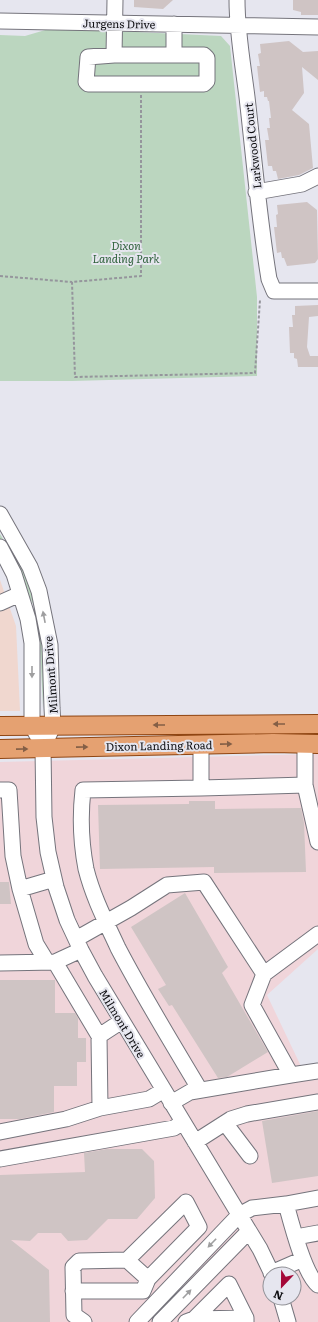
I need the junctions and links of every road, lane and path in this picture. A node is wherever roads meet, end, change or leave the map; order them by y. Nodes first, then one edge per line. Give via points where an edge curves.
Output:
1 (115, 0) edge
2 (237, 0) edge
3 (0, 21) edge
4 (114, 23) junction
5 (174, 24) junction
6 (238, 26) junction
7 (318, 27) edge
8 (114, 55) junction
9 (174, 55) junction
10 (141, 84) junction
11 (318, 176) edge
12 (256, 192) junction
13 (0, 276) edge
14 (72, 282) junction
15 (318, 291) edge
16 (260, 300) dead end
17 (0, 514) edge
18 (0, 547) edge
19 (20, 594) junction
20 (0, 603) edge
21 (318, 724) edge
22 (0, 726) edge
23 (32, 726) junction
24 (53, 726) junction
25 (201, 744) junction
26 (311, 744) edge
27 (43, 748) junction
28 (0, 749) edge
29 (305, 784) junction
30 (201, 788) junction
31 (0, 790) edge
32 (318, 842) edge
33 (54, 879) junction
34 (20, 889) junction
35 (106, 922) junction
36 (318, 934) edge
37 (78, 944) junction
38 (51, 962) junction
39 (0, 963) edge
40 (264, 974) junction
41 (122, 1021) junction
42 (99, 1036) junction
43 (318, 1071) edge
44 (291, 1075) junction
45 (200, 1090) junction
46 (168, 1096) junction
47 (318, 1102) edge
48 (100, 1108) junction
49 (183, 1122) junction
50 (225, 1123) junction
51 (0, 1132) edge
52 (195, 1142) junction
53 (250, 1156) dead end
54 (0, 1159) edge
55 (318, 1198) edge
56 (286, 1204) junction
57 (239, 1215) junction
58 (249, 1232) junction
59 (318, 1233) edge
60 (296, 1237) junction
61 (303, 1259) junction
62 (127, 1260) junction
63 (268, 1266) edge
64 (288, 1266) edge
65 (147, 1283) junction
66 (318, 1285) edge
67 (73, 1291) junction
68 (159, 1299) junction
69 (283, 1306) edge
70 (172, 1310) junction
71 (246, 1320) edge
72 (189, 1321) edge
73 (84, 1322) edge
74 (137, 1322) edge
75 (160, 1322) edge
76 (288, 1322) edge

1 - 4 street
2 - 6 street, Larkwood Court
3 - 4 street, Jurgens Drive
4 - 5 street, Jurgens Drive
4 - 8 street
5 - 6 street, Jurgens Drive
5 - 9 street
6 - 7 street, Jurgens Drive
6 - 12 street, Larkwood Court
8 - 9 street
8 - 10 street via 88,57 86,82
9 - 10 street via 206,56 206,82
10 - 14 path via 141,276
11 - 12 street via 302,184
12 - 15 street, Larkwood Court via 269,280 274,291
13 - 14 path
14 - 16 path via 75,376 255,373
24 -> 17 street, Milmont Drive via 50,645 39,591 30,567
18 - 19 street, Milmont Drive via 14,574
19 - 20 street
19 -> 23 street, Milmont Drive via 32,643
21 -> 24 main road, Dixon Landing Road
22 - 23 main road, Dixon Landing Road
23 - 24 main road, Dixon Landing Road
23 - 27 street, Milmont Drive
24 - 27 street, Milmont Drive
25 -> 26 main road, Dixon Landing Road
27 -> 25 main road, Dixon Landing Road
25 - 30 street
26 - 29 street
28 -> 27 main road, Dixon Landing Road
27 - 33 street, Milmont Drive via 44,817
29 - 30 street
29 - 32 street
30 - 35 street via 83,790 81,819 86,869 94,896
31 - 34 street via 9,790 13,856
33 - 34 street
33 - 37 street, Milmont Drive
34 - 38 street via 36,944
35 - 37 street
35 - 40 street via 168,885 204,882
35 - 45 street via 136,982
36 - 40 street
37 - 38 street
37 - 41 street, Milmont Drive
38 - 39 street
38 - 42 street
40 - 44 street via 252,1005
41 - 42 street
41 - 46 street, Milmont Drive
42 - 48 street
43 - 44 street
44 - 45 street
45 - 46 street
46 - 48 street
46 - 49 street, Milmont Drive
47 - 50 street via 247,1114
48 - 51 street via 66,1119
49 - 52 street, Milmont Drive
49 - 54 street via 174,1128
50 - 52 street
50 - 53 street
52 - 57 street, Milmont Drive
55 - 56 street
56 - 57 street via 252,1208
56 - 60 street
57 - 58 street, Milmont Drive
57 -> 68 street
58 - 63 street, Milmont Drive
70 -> 58 street
59 - 60 street
60 - 61 street
61 - 64 street
61 - 66 street
62 - 65 street
62 - 65 street via 186,1202 199,1227
62 - 67 street via 79,1261 73,1267
65 - 67 street via 143,1291
65 - 68 street
67 - 73 street via 74,1315
68 - 74 street
69 - 76 street
70 - 72 street
70 - 75 street
71 - 72 street
71 - 72 street via 229,1284

